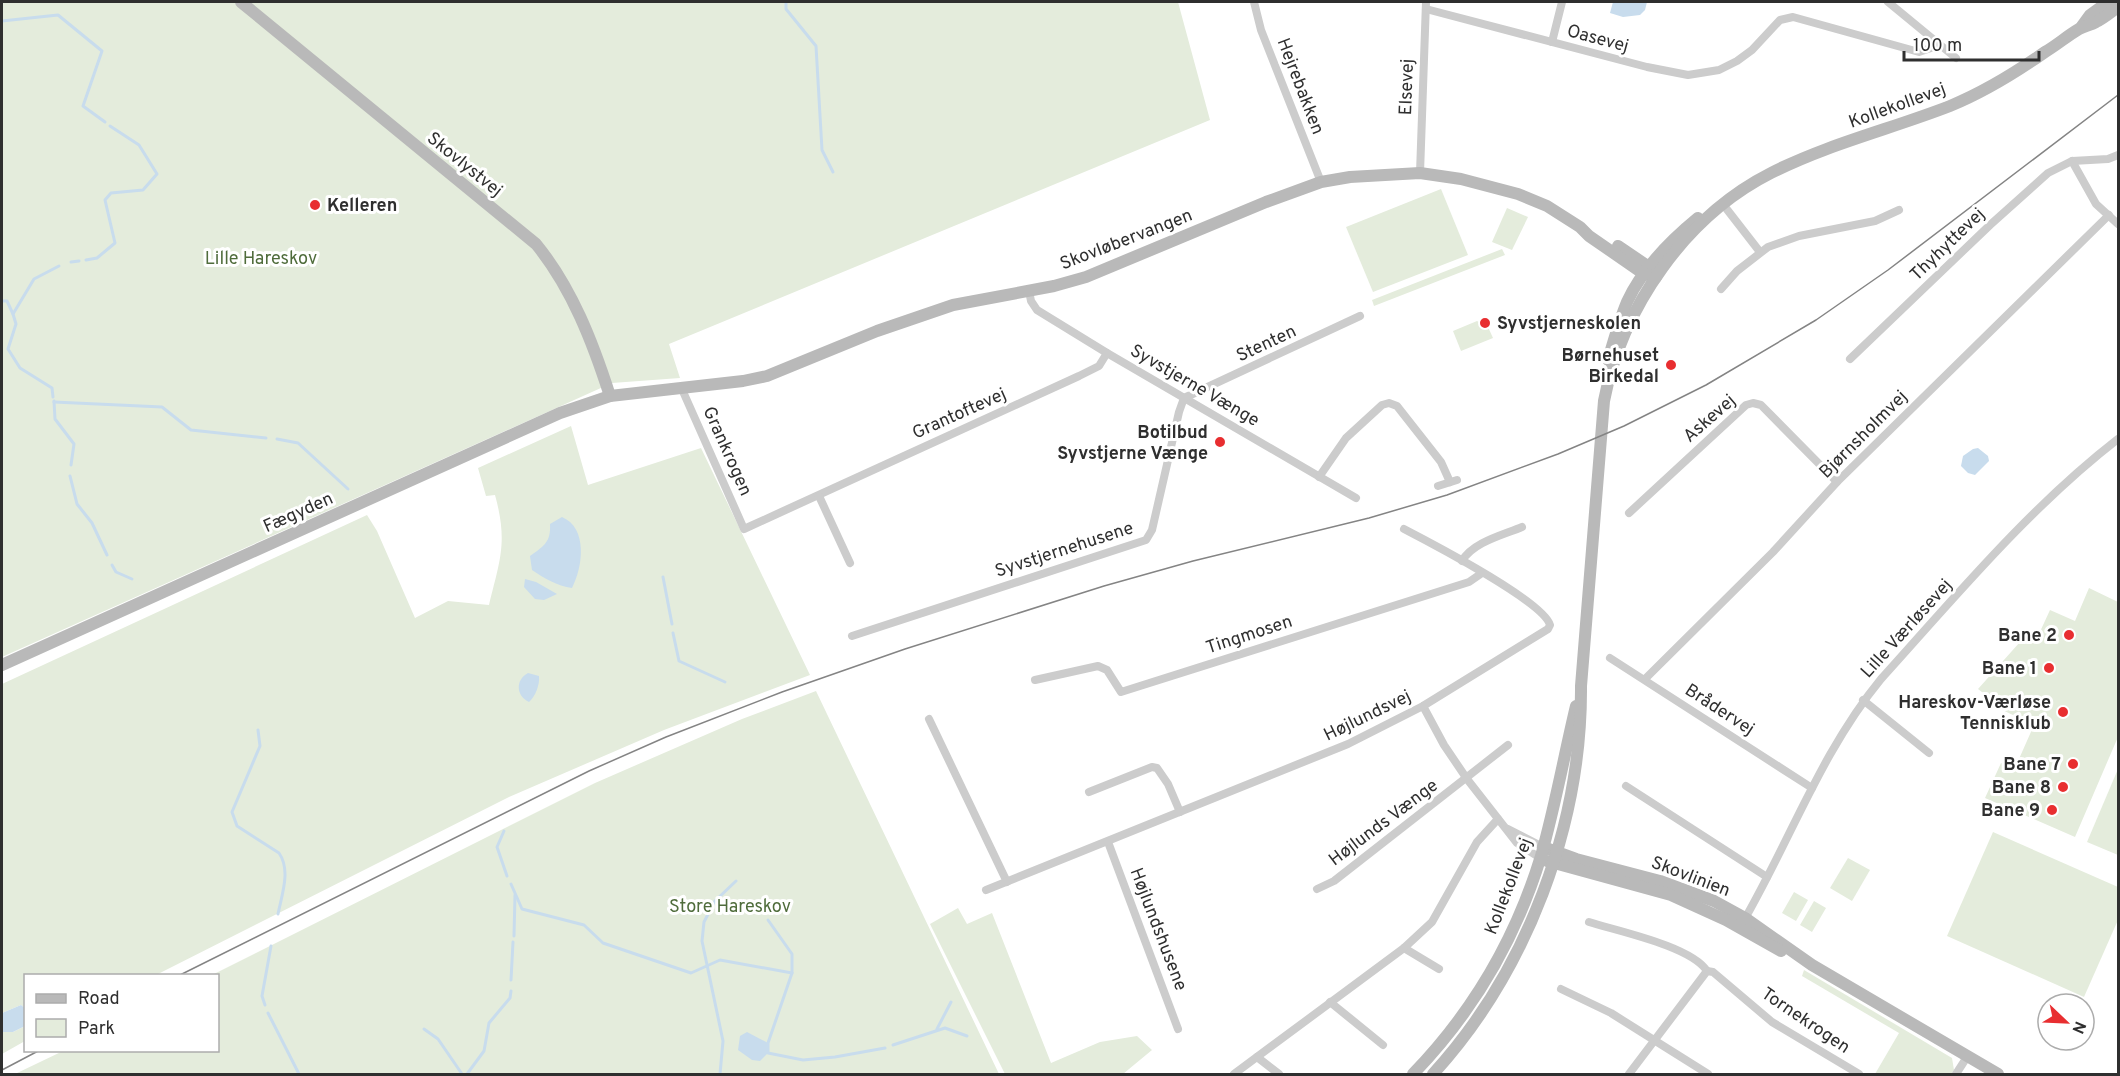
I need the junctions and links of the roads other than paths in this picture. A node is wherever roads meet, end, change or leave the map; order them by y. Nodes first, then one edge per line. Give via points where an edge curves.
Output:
1 (242, 2) edge
2 (1254, 2) edge
3 (1562, 2) edge
4 (1888, 2) edge
5 (2108, 2) edge
6 (1426, 5) edge
7 (2118, 6) edge
8 (2079, 29) junction
9 (1935, 41) junction
10 (1552, 42) junction
11 (1956, 58) dead end
12 (2118, 156) edge
13 (2072, 161) junction
14 (1420, 173) junction
15 (1321, 182) junction
16 (1722, 203) junction
17 (1899, 210) dead end
18 (2109, 215) junction
19 (2118, 224) edge
20 (1760, 252) junction
21 (1650, 272) junction
22 (1721, 289) dead end
23 (1029, 291) junction
24 (1360, 316) dead end
25 (1107, 353) junction
26 (1850, 359) dead end
27 (681, 387) junction
28 (610, 396) junction
29 (1184, 398) junction
30 (2118, 439) edge
31 (1319, 477) junction
32 (1837, 482) junction
33 (1438, 486) dead end
34 (819, 496) junction
35 (1356, 498) dead end
36 (1629, 513) dead end
37 (1522, 527) dead end
38 (744, 529) joint
39 (1404, 529) dead end
40 (1462, 561) junction
41 (850, 563) dead end
42 (1482, 573) junction
43 (852, 636) dead end
44 (1610, 658) dead end
45 (2, 665) edge
46 (1645, 679) junction
47 (1035, 680) dead end
48 (1581, 686) junction
49 (1863, 700) junction
50 (1423, 706) junction
51 (929, 719) dead end
52 (1508, 745) dead end
53 (1929, 753) dead end
54 (1467, 779) junction
55 (1626, 786) dead end
56 (1812, 788) junction
57 (1089, 792) dead end
58 (1180, 812) junction
59 (1498, 819) junction
60 (1108, 842) junction
61 (1542, 852) junction
62 (1554, 858) junction
63 (1767, 877) junction
64 (1007, 882) junction
65 (1317, 889) dead end
66 (986, 890) dead end
67 (1589, 922) dead end
68 (1742, 923) junction
69 (1404, 948) junction
70 (1439, 969) dead end
71 (1707, 971) junction
72 (1560, 989) dead end
73 (1330, 1002) junction
74 (1178, 1029) dead end
75 (1654, 1041) junction
76 (1383, 1045) dead end
77 (1257, 1057) junction
78 (1967, 1057) junction
79 (1234, 1074) edge
80 (1279, 1074) edge
81 (1413, 1074) edge
82 (1433, 1074) edge
83 (1629, 1074) edge
84 (1708, 1074) edge
85 (1859, 1074) edge
86 (1956, 1074) edge
87 (1998, 1074) edge

1 - 28 street, Skovlystvej via 536,244 569,292
2 - 15 street, Hejrebakken via 1261,30
3 - 10 street
4 - 9 street
5 - 8 street, Kollekollevej
6 - 10 street, Oasevej
6 - 14 street, Elsevej
7 - 8 street, Kollekollevej via 2097,22
8 - 16 street, Kollekollevej via 1976,94 1792,163
9 - 10 street, Oasevej via 1931,48 1919,52 1793,16 1780,20 1737,61 1719,70 1688,75
9 - 11 street
12 - 13 street
13 - 18 street via 2096,204
13 - 26 street, Thyhyttevej via 2040,180
14 - 15 street, Skovløbervangen
14 - 21 street, Skovløbervangen via 1491,185 1547,206 1580,227 1593,230
15 - 23 street, Skovløbervangen via 1086,277
16 - 20 street
16 - 21 street, Kollekollevej via 1709,208 1661,251
17 - 20 street via 1875,221 1799,236
18 - 19 street
18 - 32 street, Bjørnsholmvej
20 - 22 street
21 - 48 street, Kollekollevej via 1609,376 1599,444
23 - 25 street, Syvstjerne Vænge via 1037,310
23 - 27 street, Skovløbervangen via 953,305 766,376
24 - 29 street, Stenten
25 - 29 street, Syvstjerne Vænge
25 - 34 street, Grantoftevej via 1100,366
27 - 28 street, Skovløbervangen
27 - 38 street, Grankrogen
28 - 45 street, Fægyden via 560,413
29 - 31 street, Syvstjerne Vænge
29 - 43 street, Syvstjernehusene via 1152,530 1146,540
30 - 49 street, Lille Værløsevej via 2030,517
31 - 33 street via 1346,438 1389,403 1397,406 1453,481
31 - 35 street, Syvstjerne Vænge
32 - 36 street, Askevej via 1761,405 1753,403 1746,405
32 - 46 street, Bjørnsholmvej via 1773,552
34 - 38 street, Grantoftevej
34 - 41 street
37 - 40 street via 1473,548
39 - 40 street
40 - 42 street
42 - 47 street, Tingmosen via 1469,582 1120,692 1107,670 1098,666
42 - 50 street, Højlundsvej via 1534,606 1550,625
44 - 46 street, Brådervej
46 - 56 street, Brådervej
48 - 61 street, Kollekollevej
48 - 62 street, Kollekollevej via 1581,722 1573,775
49 - 53 street
49 - 56 street, Lille Værløsevej
50 - 54 street
50 - 58 street, Højlundsvej via 1347,744
51 - 64 street
52 - 54 street, Højlunds Vænge
54 - 59 street
54 - 65 street, Højlunds Vænge via 1334,881
55 - 63 street
56 - 63 street, Lille Værløsevej
57 - 58 street via 1157,768
58 - 60 street, Højlundsvej
59 - 61 street
59 - 69 street via 1477,842 1432,922
60 - 64 street, Højlundsvej
60 - 74 street, Højlundshusene
61 - 62 street, Skovlinien
61 - 81 street, Kollekollevej via 1510,936 1484,984 1453,1029
62 - 68 street, Skovlinien via 1660,881 1698,894
62 - 82 street, Kollekollevej via 1521,942 1496,989
63 - 68 street, Lille Værløsevej
64 - 66 street, Højlundsvej
67 - 71 street, Tornekrogen via 1665,945 1686,954
68 - 78 street, Skovlinien
69 - 70 street
69 - 73 street
71 - 75 street
71 - 85 street, Tornekrogen via 1772,1022
72 - 75 street via 1611,1013
73 - 76 street
73 - 77 street
75 - 83 street
75 - 84 street
77 - 79 street
77 - 80 street
78 - 86 street
78 - 87 street, Skovlinien

